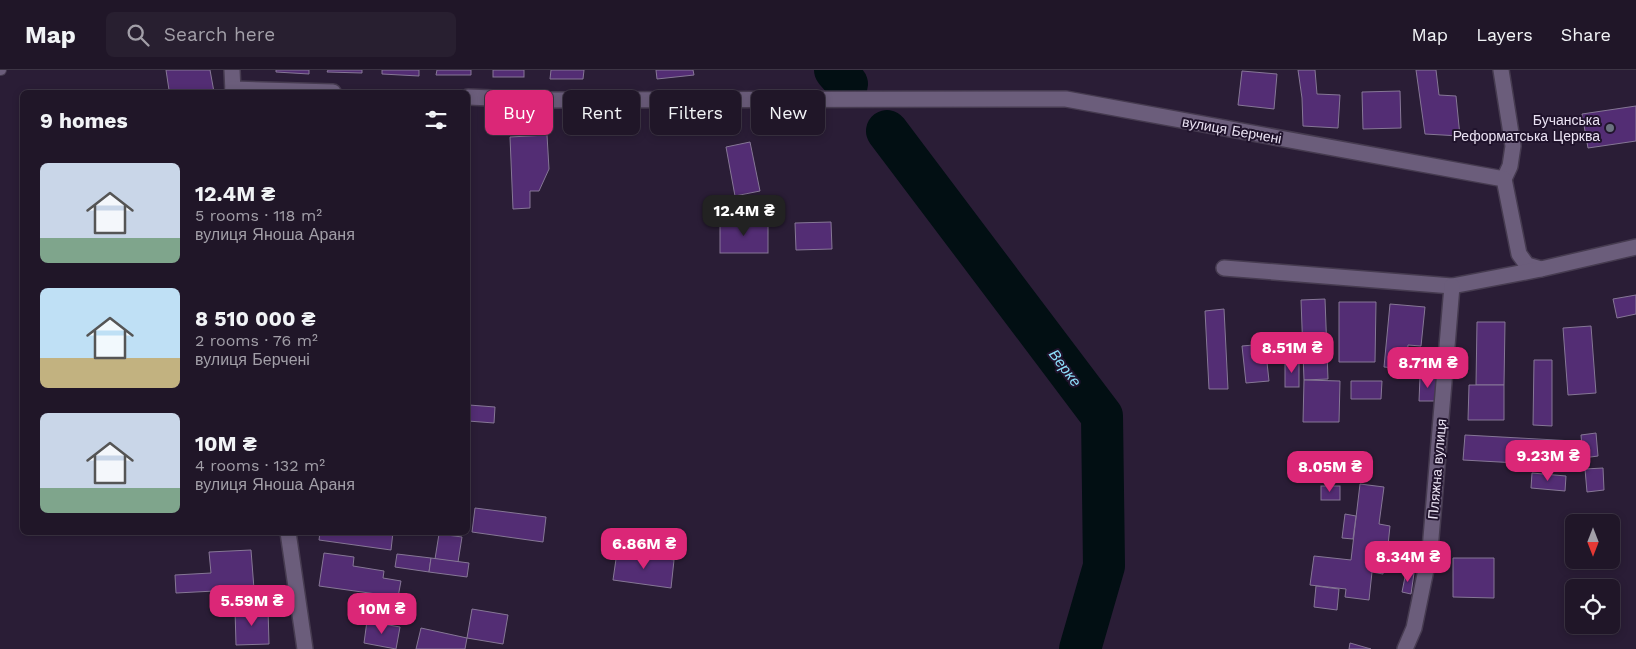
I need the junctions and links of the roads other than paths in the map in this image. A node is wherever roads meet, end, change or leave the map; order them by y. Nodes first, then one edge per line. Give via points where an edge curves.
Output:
1 (232, 70) edge
2 (1500, 70) edge
3 (233, 90) edge
4 (470, 97) edge
5 (1504, 180) junction
6 (1636, 247) edge
7 (1224, 268) dead end
8 (1541, 269) junction
9 (1452, 286) junction
10 (288, 535) edge
11 (305, 649) edge
12 (1405, 649) edge

1 - 3 street
2 - 5 street via 1513,146
4 - 5 street, вулиця Берчені via 544,100 1066,99
5 - 8 street via 1519,254 1528,265
6 - 8 street
7 - 9 street
8 - 9 street
9 - 12 street, Пляжна вулиця via 1430,550 1414,628
10 - 11 street

